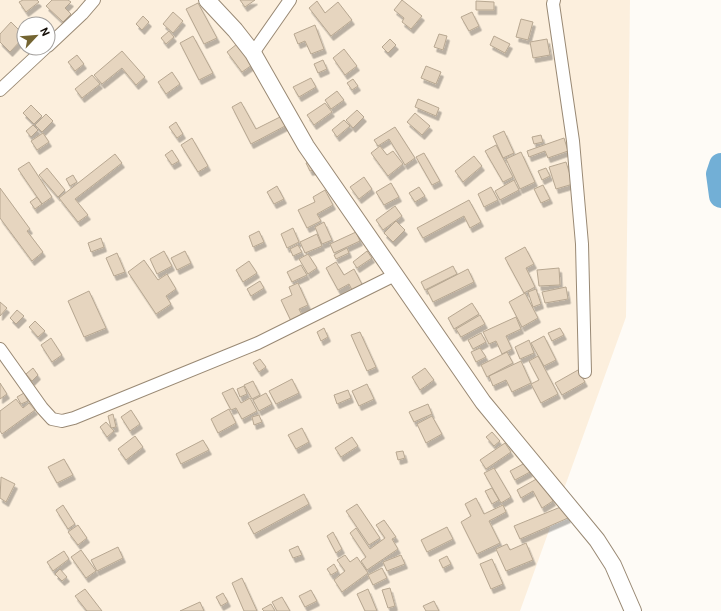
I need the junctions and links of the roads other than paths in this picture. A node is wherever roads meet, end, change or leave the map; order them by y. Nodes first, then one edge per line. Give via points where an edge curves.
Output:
1 (94, 0) edge
2 (207, 0) edge
3 (290, 0) edge
4 (554, 0) edge
5 (56, 38) edge
6 (253, 53) junction
7 (36, 56) edge
8 (0, 90) edge
9 (395, 275) junction
10 (0, 349) edge
11 (585, 372) dead end
12 (632, 607) edge

1 - 5 street
2 - 6 street
3 - 6 street
4 - 11 street via 574,149 582,244
6 - 9 street via 306,146
7 - 8 street
9 - 10 street via 258,343 62,421 52,419 42,408
9 - 12 street via 483,402 598,540 614,565

